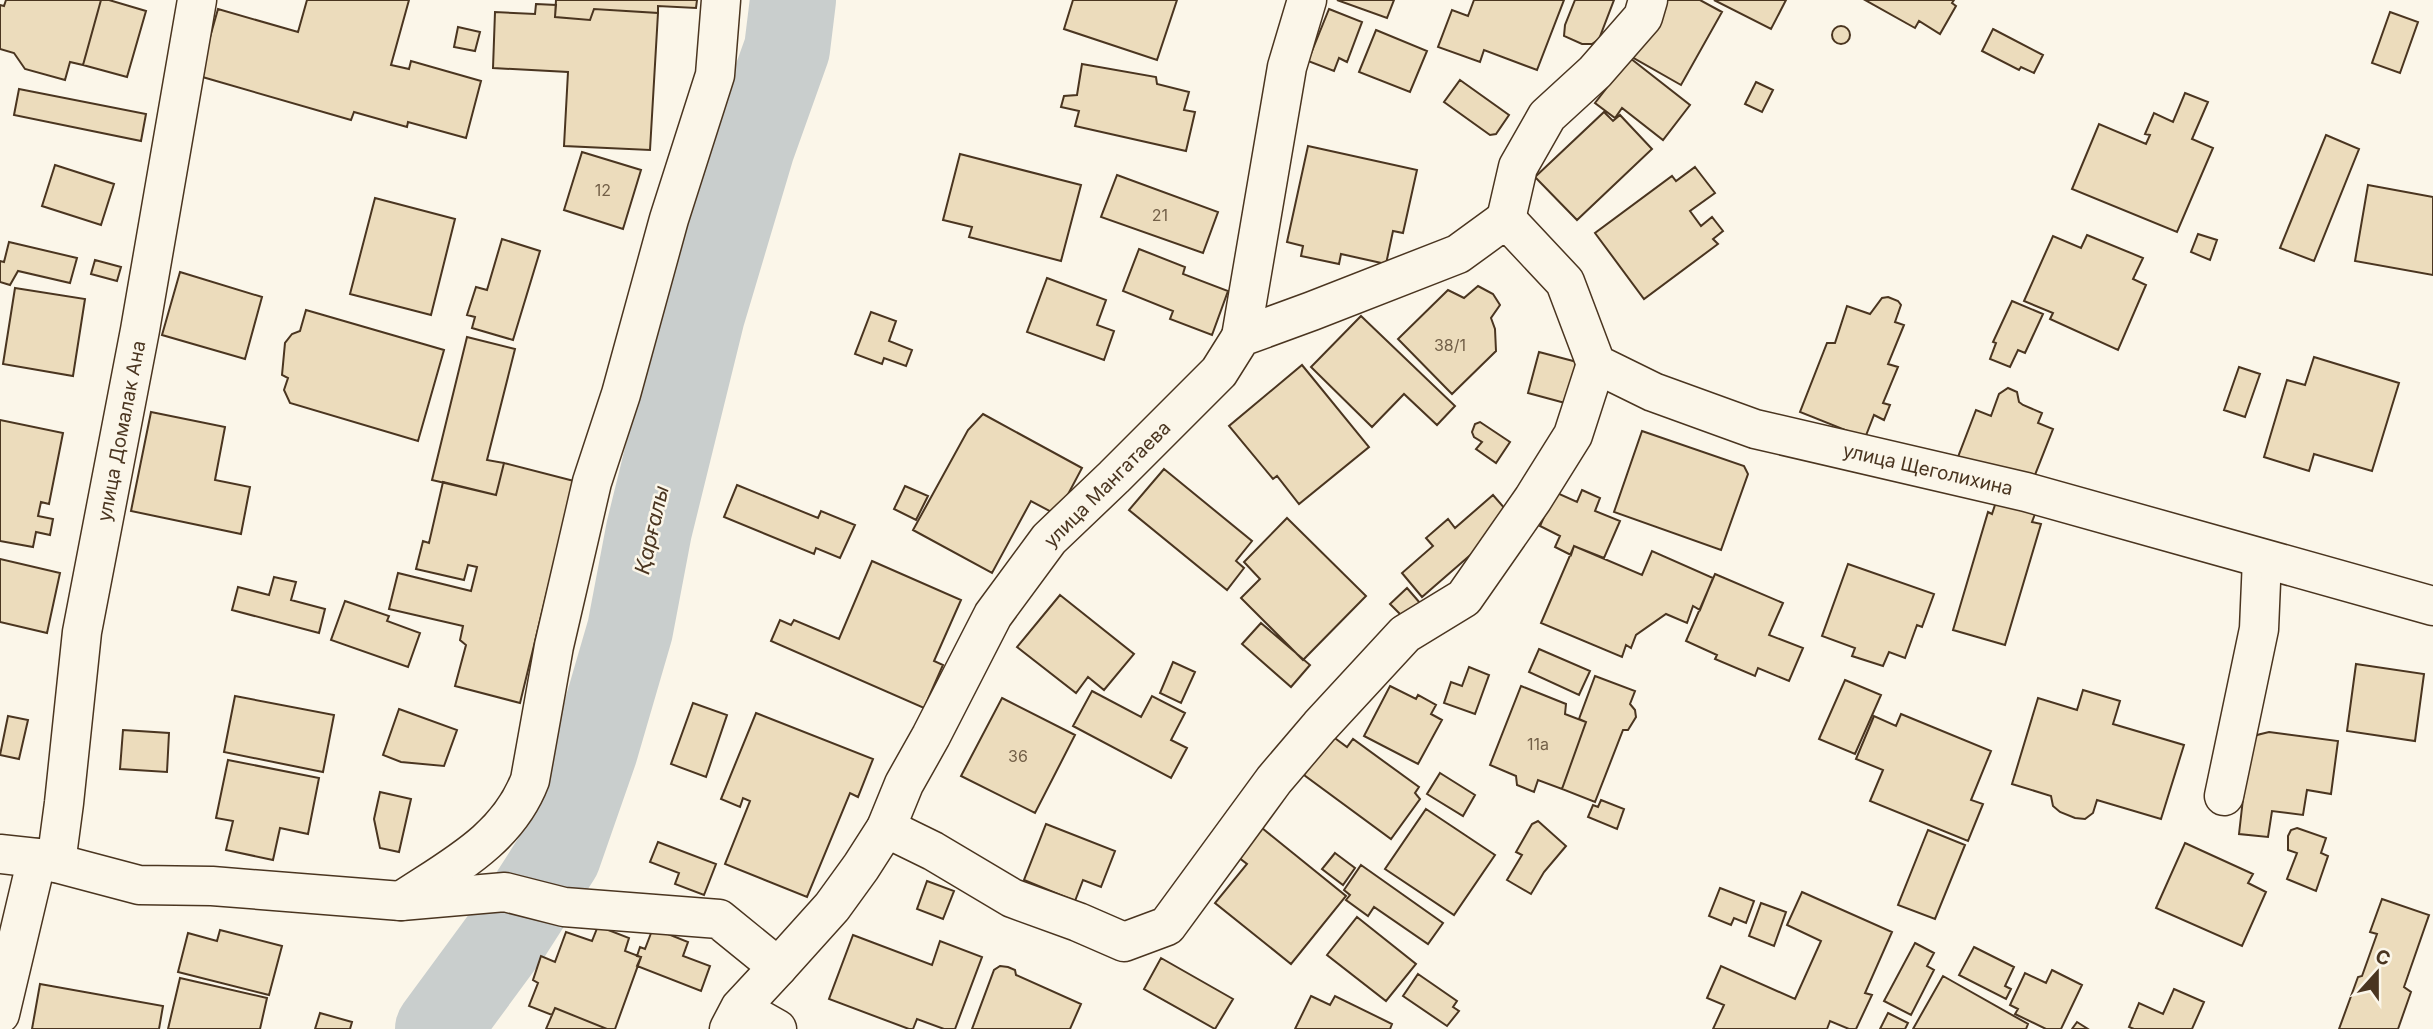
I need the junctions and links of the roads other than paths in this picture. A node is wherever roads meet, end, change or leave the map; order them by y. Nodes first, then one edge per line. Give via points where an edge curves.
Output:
1 (197, 0) edge
2 (721, 0) edge
3 (1307, 0) edge
4 (1648, 0) edge
5 (1506, 219) junction
6 (1241, 337) junction
7 (1596, 364) junction
8 (2262, 559) junction
9 (2433, 606) edge
10 (2224, 796) dead end
11 (886, 828) junction
12 (31, 858) edge
13 (401, 901) junction
14 (778, 968) junction
15 (0, 1014) edge
16 (735, 1019) edge
17 (777, 1029) edge

1 - 12 street, улица Домалак Ана via 82,632 64,803
2 - 13 street via 715,75 592,482 554,646 530,780 523,799 492,839
3 - 6 street, улица Мангатаева via 1287,67
4 - 5 street via 1643,17 1595,72 1547,116 1518,167
5 - 6 street via 1458,254
5 - 7 street via 1566,282
6 - 11 street, улица Мангатаева via 1219,372 1049,539 993,615 904,784
7 - 8 street, улица Щеголихина via 1653,392 1755,429 2026,492
7 - 11 street via 1573,435 1464,598 1405,634 1320,726 1274,780 1167,926 1124,942 1012,898 933,850
8 - 9 street, улица Щеголихина
8 - 10 street via 2259,629
11 - 14 street, улица Мангатаева via 832,907
12 - 13 street via 139,885
12 - 15 street, улица Домалак Ана
13 - 14 street via 505,892 564,907 719,919
14 - 16 street, улица Мангатаева
16 - 17 street

